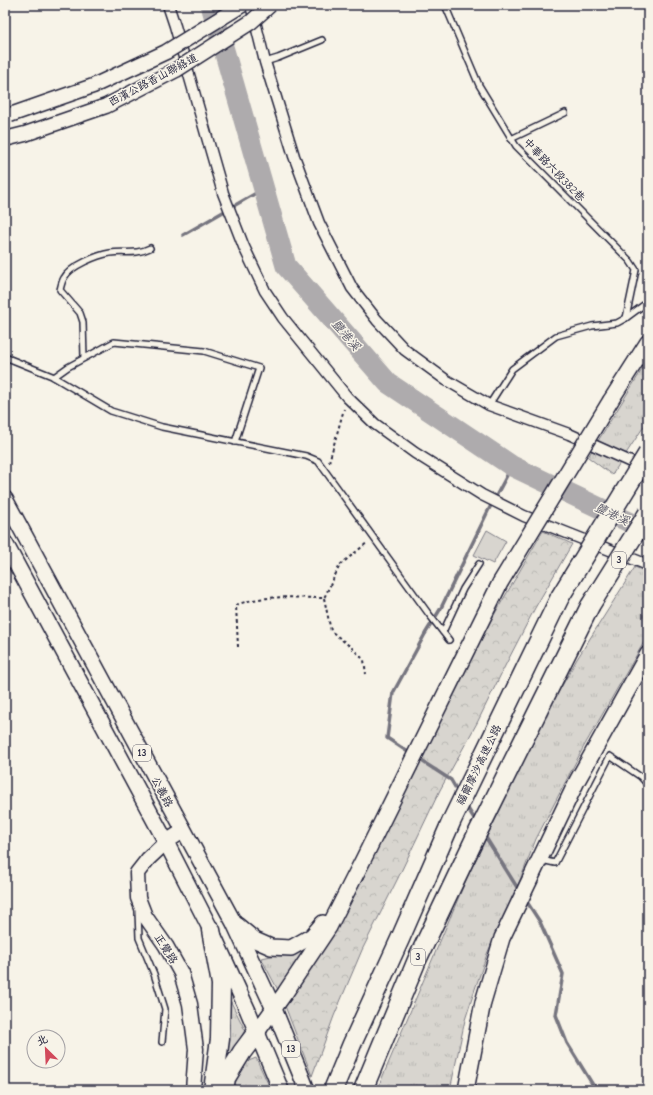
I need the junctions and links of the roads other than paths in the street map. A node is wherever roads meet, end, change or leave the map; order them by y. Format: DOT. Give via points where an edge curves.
graph roads {
  1 [pos="168,5"];
  2 [pos="242,5"];
  3 [pos="251,5"];
  4 [pos="270,5"];
  5 [pos="445,5"];
  6 [pos="322,40"];
  7 [pos="265,62"];
  8 [pos="565,113"];
  9 [pos="7,116"];
  10 [pos="5,139"];
  11 [pos="511,139"];
  12 [pos="150,248"];
  13 [pos="648,300"];
  14 [pos="626,318"];
  15 [pos="648,342"];
  16 [pos="5,356"];
  17 [pos="84,358"];
  18 [pos="54,377"];
  19 [pos="489,405"];
  20 [pos="236,442"];
  21 [pos="648,453"];
  22 [pos="648,470"];
  23 [pos="5,499"];
  24 [pos="648,513"];
  25 [pos="5,543"];
  26 [pos="479,564"];
  27 [pos="648,565"];
  28 [pos="443,632"];
  29 [pos="450,640"];
  30 [pos="648,654"];
  31 [pos="648,785"];
  32 [pos="183,831"];
  33 [pos="166,842"];
  34 [pos="363,860"];
  35 [pos="540,860"];
  36 [pos="138,898"];
  37 [pos="234,923"];
  38 [pos="211,930"];
  39 [pos="274,1009"];
  40 [pos="257,1032"];
  41 [pos="162,1042"];
  42 [pos="364,1087"];
  43 [pos="194,1090"];
  44 [pos="213,1090"];
  45 [pos="224,1090"];
  46 [pos="281,1090"];
  47 [pos="307,1090"];
  48 [pos="333,1090"];
  49 [pos="466,1090"];
  1 -- 27 [label="street" via="223,193 244,247 265,291 283,318 347,397 375,424 421,457 482,495 524,516"];
  2 -- 9 [label="street, 西濱公路香山聯絡道, bridge" via="166,52 93,86"];
  3 -- 7 [label="street"];
  4 -- 10 [label="street, 西濱公路香山聯絡道, bridge" via="251,22 176,70 106,106"];
  5 -- 11 [label="lane, 中華路六段382巷" via="479,85"];
  6 -- 7 [label="lane"];
  7 -- 19 [label="street" via="294,156 319,223 352,288 405,350 446,380"];
  8 -- 11 [label="lane"];
  11 -- 14 [label="lane, 中華路六段382巷" via="636,270"];
  12 -- 17 [label="lane" via="129,253 110,253 87,261 64,277 60,290 80,313 83,322"];
  13 -- 14 [label="lane"];
  14 -- 19 [label="lane" via="617,323 592,326 556,336 512,368"];
  15 -- 34 [label="main road, bridge" via="500,583"];
  16 -- 18 [label="lane"];
  17 -- 18 [label="lane"];
  17 -- 20 [label="lane" via="114,342 204,351 259,368"];
  18 -- 20 [label="lane" via="111,411 162,427"];
  19 -- 22 [label="street" via="569,434"];
  20 -- 28 [label="lane" via="306,456 318,461"];
  21 -- 48 [label="highway, 福爾摩沙高速公路 / 3, bridge" via="560,597 462,799"];
  23 -- 32 [label="main road, 公義路 / 13"];
  24 -- 42 [label="highway, 3, bridge" via="590,606 480,828 417,960"];
  25 -- 33 [label="main road, 公義路 / 13"];
  26 -- 28 [label="lane" via="463,589"];
  28 -- 29 [label="lane"];
  30 -- 35 [label="main road" via="578,782"];
  31 -- 35 [label="lane" via="641,777 610,756 555,863"];
  32 -- 33 [label="street, 正覺路"];
  32 -- 37 [label="main road, 公義路 / 13"];
  33 -- 36 [label="street, 正覺路" via="137,873"];
  33 -- 38 [label="main road, 公義路 / 13"];
  34 -- 37 [label="main road" via="329,915 312,936 291,948 271,947 255,940"];
  34 -- 39 [label="main road" via="329,927"];
  35 -- 49 [label="main road" via="502,938 483,1002"];
  36 -- 41 [label="lane" via="139,938 154,974 164,1009"];
  36 -- 43 [label="street, 正覺路" via="145,916 181,973 190,1004 196,1049"];
  37 -- 39 [label="main road, 公義路 / 13"];
  38 -- 40 [label="main road, 公義路 / 13"];
  38 -- 44 [label="highway" via="221,984 220,1039"];
  39 -- 40 [label="main road"];
  39 -- 47 [label="main road, 公義路 / 13"];
  40 -- 45 [label="highway" via="226,1078"];
  40 -- 46 [label="main road, 公義路 / 13"];
}
